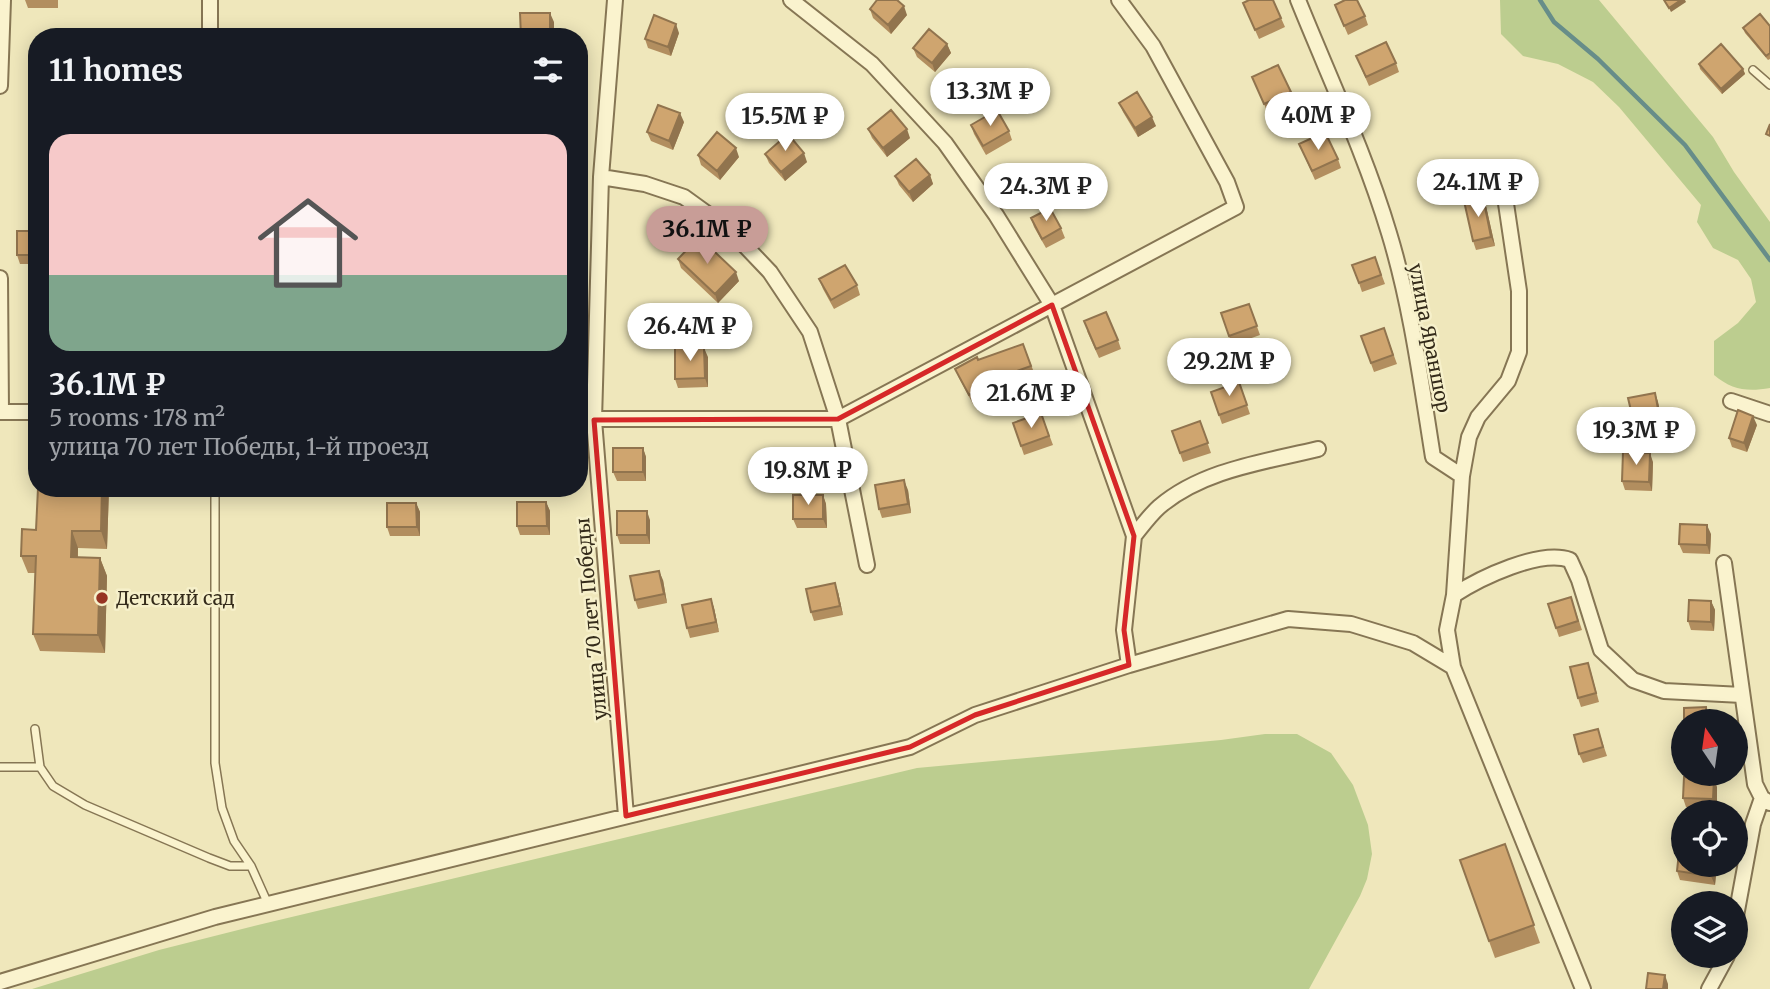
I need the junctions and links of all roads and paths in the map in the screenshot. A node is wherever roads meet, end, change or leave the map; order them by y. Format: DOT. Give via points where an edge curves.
graph roads {
  1 [pos="3,0"];
  2 [pos="210,0"];
  3 [pos="615,0"];
  4 [pos="791,0"];
  5 [pos="1119,0"];
  6 [pos="1298,0"];
  7 [pos="210,28"];
  8 [pos="1753,70"];
  9 [pos="1770,85"];
  10 [pos="0,86"];
  11 [pos="1501,170"];
  12 [pos="601,177"];
  13 [pos="0,278"];
  14 [pos="1052,305"];
  15 [pos="1731,401"];
  16 [pos="588,403"];
  17 [pos="0,412"];
  18 [pos="28,412"];
  19 [pos="1770,414"];
  20 [pos="838,419"];
  21 [pos="588,420"];
  22 [pos="588,430"];
  23 [pos="1318,449"];
  24 [pos="1462,476"];
  25 [pos="215,497"];
  26 [pos="1134,536"];
  27 [pos="1724,563"];
  28 [pos="867,565"];
  29 [pos="1454,595"];
  30 [pos="1129,665"];
  31 [pos="1453,667"];
  32 [pos="1742,695"];
  33 [pos="35,729"];
  34 [pos="0,767"];
  35 [pos="40,767"];
  36 [pos="1766,801"];
  37 [pos="625,816"];
  38 [pos="251,866"];
  39 [pos="1740,891"];
  40 [pos="268,904"];
  41 [pos="1720,968"];
  42 [pos="0,982"];
  43 [pos="1583,989"];
  44 [pos="1709,989"];
  1 -- 10 [label="street"];
  2 -- 7 [label="street"];
  3 -- 12 [label="street, улица 70 лет Победы"];
  4 -- 14 [label="street" via="872,64 945,143"];
  5 -- 14 [label="street" via="1153,46 1236,207"];
  6 -- 24 [label="street, улица Яраншор" via="1389,233 1413,333 1433,457"];
  8 -- 9 [label="lane"];
  11 -- 24 [label="street" via="1519,291 1519,352 1508,381 1473,427"];
  12 -- 16 [label="street, улица 70 лет Победы"];
  12 -- 20 [label="street" via="645,184 684,198 731,231 770,272 810,332"];
  13 -- 17 [label="street"];
  14 -- 20 [label="street"];
  14 -- 26 [label="street"];
  15 -- 19 [label="street"];
  17 -- 18 [label="street"];
  20 -- 21 [label="street"];
  20 -- 28 [label="street"];
  22 -- 37 [label="street, улица 70 лет Победы"];
  23 -- 26 [label="street" via="1223,472 1181,491 1158,508"];
  24 -- 29 [label="street"];
  25 -- 38 [label="lane" via="215,763 222,808 234,841"];
  26 -- 30 [label="street" via="1124,630"];
  27 -- 32 [label="street"];
  29 -- 31 [label="street" via="1447,629"];
  29 -- 32 [label="street" via="1508,567 1560,556 1570,560 1579,580 1601,650 1633,680 1664,691"];
  30 -- 31 [label="street" via="1288,619 1352,624 1413,643"];
  30 -- 37 [label="street" via="975,715 910,747"];
  31 -- 43 [label="street"];
  32 -- 36 [label="street" via="1755,785"];
  33 -- 35 [label="lane"];
  34 -- 35 [label="lane"];
  35 -- 38 [label="lane" via="53,786 85,805 230,866"];
  36 -- 39 [label="street" via="1752,824"];
  37 -- 40 [label="street"];
  38 -- 40 [label="lane"];
  40 -- 42 [label="street"];
  41 -- 44 [label="street"];
}
